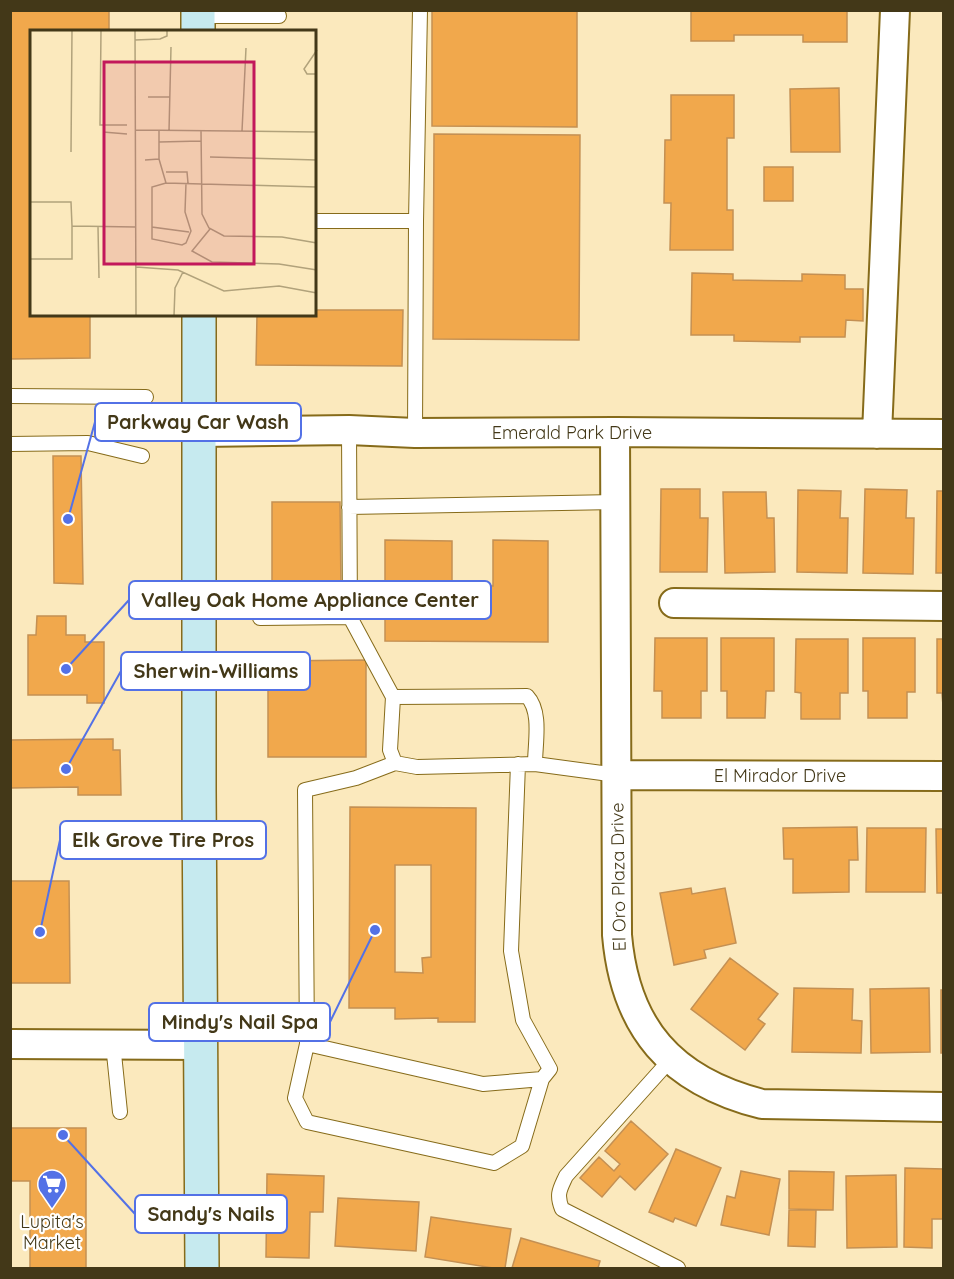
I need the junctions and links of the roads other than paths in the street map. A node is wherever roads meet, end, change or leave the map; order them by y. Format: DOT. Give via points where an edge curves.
graph roads {
  1 [pos="420,10"];
  2 [pos="895,10"];
  3 [pos="279,16"];
  4 [pos="198,19"];
  5 [pos="316,221"];
  6 [pos="416,221"];
  7 [pos="199,316"];
  8 [pos="10,396"];
  9 [pos="146,397"];
  10 [pos="349,430"];
  11 [pos="200,432"];
  12 [pos="615,432"];
  13 [pos="415,433"];
  14 [pos="877,434"];
  15 [pos="944,434"];
  16 [pos="10,444"];
  17 [pos="142,456"];
  18 [pos="616,502"];
  19 [pos="349,507"];
  20 [pos="674,603"];
  21 [pos="944,606"];
  22 [pos="350,617"];
  23 [pos="260,618"];
  24 [pos="393,697"];
  25 [pos="394,763"];
  26 [pos="518,764"];
  27 [pos="535,764"];
  28 [pos="617,775"];
  29 [pos="944,776"];
  30 [pos="10,1044"];
  31 [pos="113,1044"];
  32 [pos="307,1044"];
  33 [pos="202,1045"];
  34 [pos="671,1059"];
  35 [pos="542,1078"];
  36 [pos="944,1107"];
  37 [pos="120,1112"];
  38 [pos="202,1269"];
  39 [pos="678,1269"];
  1 -- 6 [label="lane"];
  2 -- 14 [label="street"];
  3 -- 4 [label="lane"];
  5 -- 6 [label="lane"];
  6 -- 13 [label="lane"];
  7 -- 11 [label="main road"];
  8 -- 9 [label="lane"];
  10 -- 11 [label="street, Emerald Park Drive"];
  10 -- 13 [label="street, Emerald Park Drive"];
  10 -- 19 [label="lane"];
  11 -- 33 [label="main road"];
  12 -- 13 [label="street, Emerald Park Drive"];
  12 -- 14 [label="street, Emerald Park Drive"];
  12 -- 18 [label="street, El Oro Plaza Drive"];
  14 -- 15 [label="street, Emerald Park Drive"];
  16 -- 17 [label="lane" via="88,443"];
  18 -- 19 [label="lane"];
  18 -- 28 [label="street, El Oro Plaza Drive"];
  19 -- 22 [label="lane"];
  20 -- 21 [label="street"];
  22 -- 23 [label="lane"];
  22 -- 24 [label="lane"];
  24 -- 25 [label="lane" via="390,750"];
  24 -- 27 [label="lane" via="527,696 536,712"];
  25 -- 26 [label="lane" via="417,767"];
  25 -- 32 [label="lane" via="356,778 305,790"];
  26 -- 27 [label="lane"];
  26 -- 35 [label="lane" via="511,951 523,1020 550,1069"];
  27 -- 28 [label="lane"];
  28 -- 29 [label="street, El Mirador Drive"];
  28 -- 34 [label="street, El Oro Plaza Drive" via="620,961 636,1013"];
  30 -- 31 [label="street"];
  31 -- 33 [label="street"];
  31 -- 37 [label="lane"];
  32 -- 35 [label="lane" via="483,1084"];
  32 -- 35 [label="lane" via="295,1098 307,1122 495,1163 522,1146"];
  33 -- 38 [label="main road"];
  34 -- 36 [label="street, El Oro Plaza Drive" via="711,1087 762,1104"];
  34 -- 39 [label="lane" via="566,1176 558,1199 562,1209"];
}
